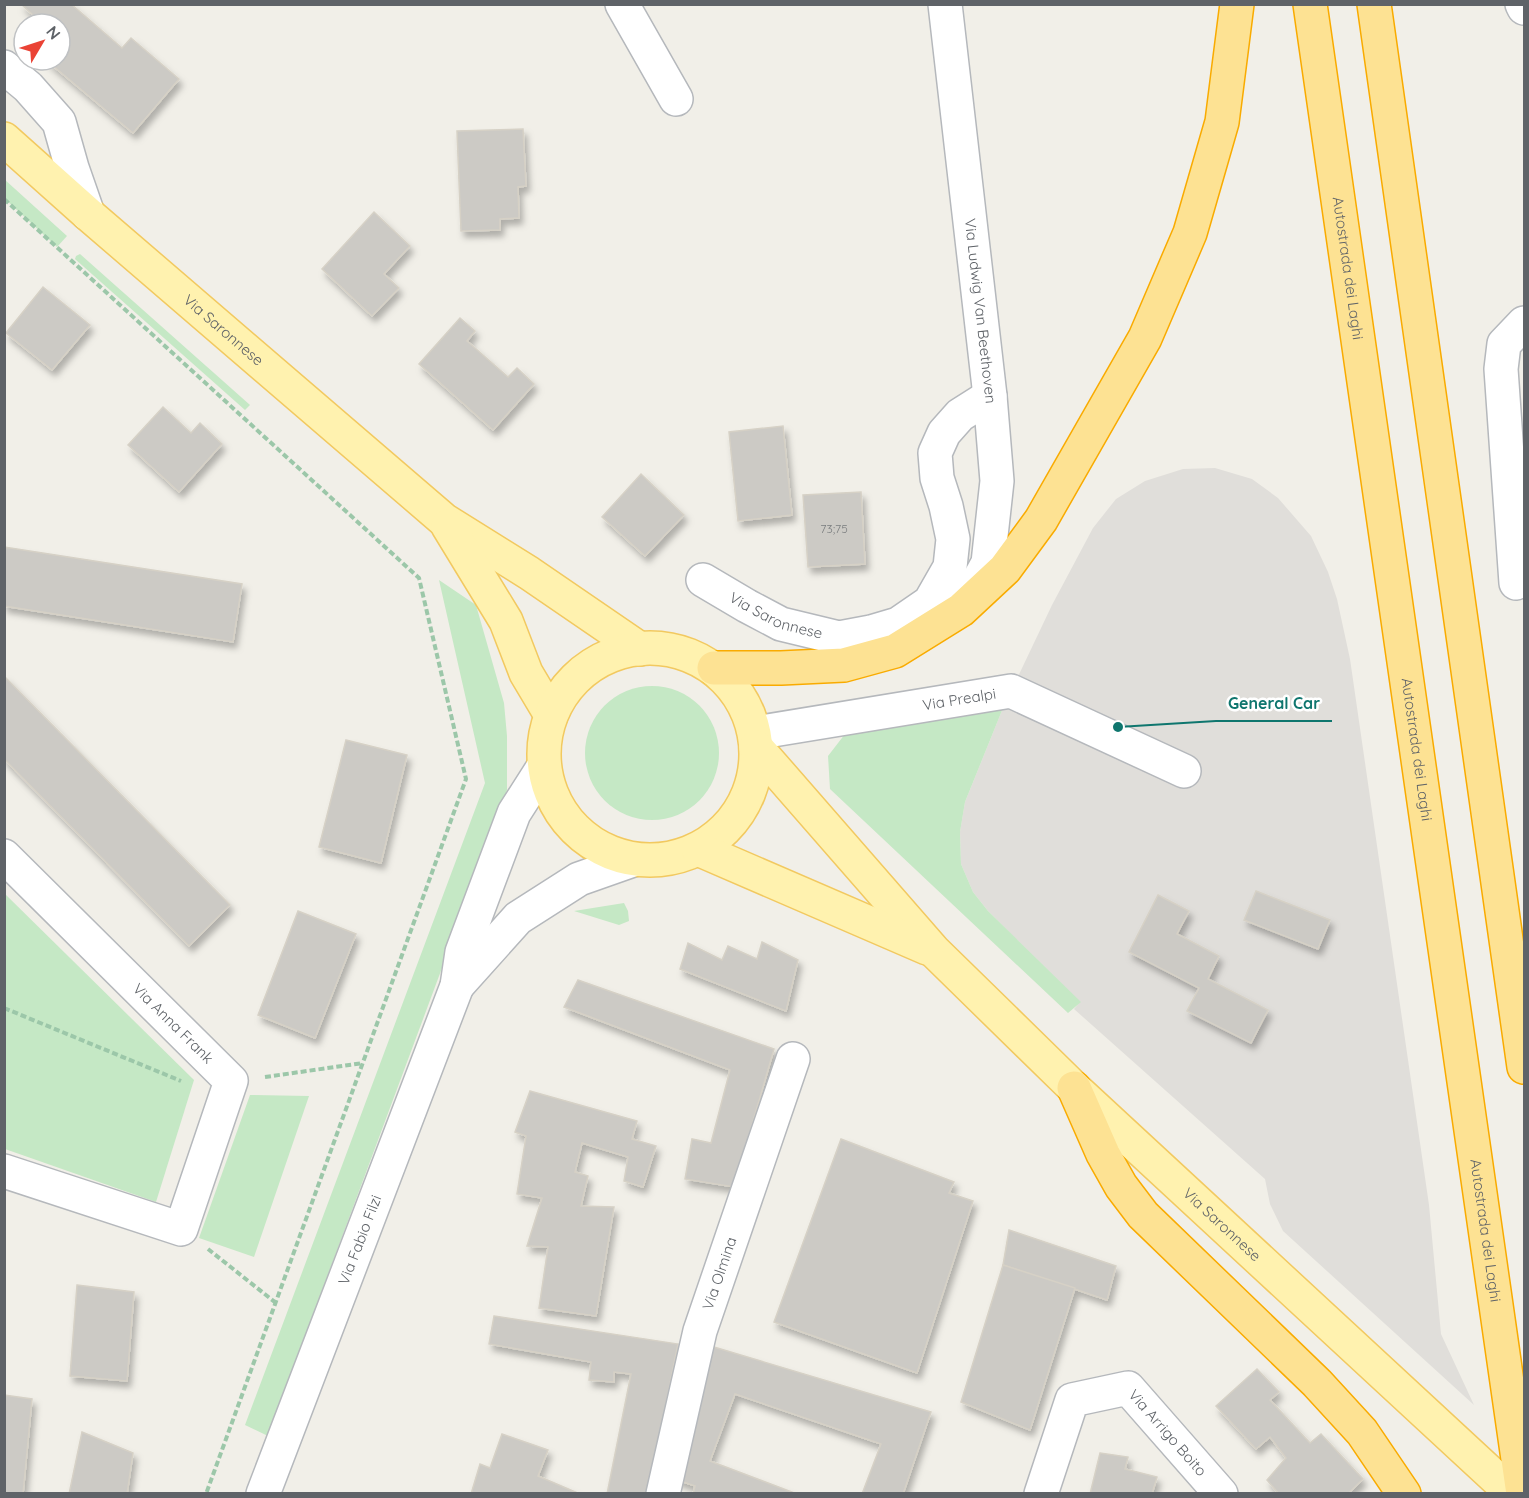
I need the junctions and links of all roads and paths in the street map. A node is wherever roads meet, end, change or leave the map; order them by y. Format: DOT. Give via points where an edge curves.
graph roads {
  1 [pos="622,4"];
  2 [pos="945,4"];
  3 [pos="1238,4"];
  4 [pos="1310,4"];
  5 [pos="1374,4"];
  6 [pos="1522,4"];
  7 [pos="1524,8"];
  8 [pos="4,67"];
  9 [pos="676,99"];
  10 [pos="4,139"];
  11 [pos="4,199"];
  12 [pos="88,214"];
  13 [pos="1524,323"];
  14 [pos="990,396"];
  15 [pos="444,520"];
  16 [pos="703,580"];
  17 [pos="1516,583"];
  18 [pos="961,610"];
  19 [pos="640,649"];
  20 [pos="714,668"];
  21 [pos="551,715"];
  22 [pos="755,740"];
  23 [pos="544,766"];
  24 [pos="1184,771"];
  25 [pos="698,849"];
  26 [pos="4,856"];
  27 [pos="633,860"];
  28 [pos="934,951"];
  29 [pos="457,986"];
  30 [pos="4,1008"];
  31 [pos="793,1059"];
  32 [pos="363,1063"];
  33 [pos="1524,1067"];
  34 [pos="1074,1088"];
  35 [pos="228,1090"];
  36 [pos="4,1171"];
  37 [pos="181,1228"];
  38 [pos="276,1303"];
  39 [pos="206,1494"];
  40 [pos="263,1494"];
  41 [pos="663,1494"];
  42 [pos="1041,1494"];
  43 [pos="1221,1494"];
  44 [pos="1404,1494"];
  45 [pos="1513,1494"];
  46 [pos="1523,1494"];
  1 -- 9 [label="street"];
  2 -- 14 [label="street, Via Ludwig Van Beethoven"];
  3 -- 18 [label="highway" via="1222,122 1190,233 1145,338 1041,520 1005,569"];
  4 -- 46 [label="highway, Autostrada dei Laghi"];
  5 -- 33 [label="highway"];
  6 -- 7 [label="street"];
  8 -- 12 [label="street" via="59,122"];
  10 -- 12 [label="main road, Via Saronnese"];
  11 -- 32 [label="path" via="419,578 466,779"];
  12 -- 15 [label="main road, Via Saronnese"];
  13 -- 17 [label="street" via="1504,345 1501,369"];
  14 -- 16 [label="street, Via Saronnese" via="960,415 944,433 935,453 937,478 953,539 950,567 930,602 898,624 839,638 781,624"];
  14 -- 18 [label="street, Via Ludwig Van Beethoven" via="997,481 988,563"];
  15 -- 19 [label="main road, Via Saronnese"];
  15 -- 21 [label="main road, Via Saronnese" via="506,621 526,673"];
  18 -- 20 [label="highway" via="895,651 844,665"];
  19 -- 20 [label="main road, Via Saronnese" via="670,649"];
  19 -- 21 [label="main road, Via Saronnese" via="622,651 592,664 568,687"];
  20 -- 22 [label="main road, Via Saronnese" via="735,689 749,715"];
  21 -- 23 [label="main road, Via Saronnese"];
  22 -- 24 [label="street, Via Prealpi" via="1011,691"];
  22 -- 25 [label="main road, Via Saronnese" via="757,762 750,793 734,821"];
  22 -- 28 [label="main road, Via Saronnese"];
  23 -- 27 [label="main road, Via Saronnese" via="553,800 573,828 600,848"];
  23 -- 29 [label="street, Via Fabio Filzi" via="514,813 462,952"];
  25 -- 27 [label="main road, Via Saronnese" via="660,861"];
  25 -- 28 [label="main road, Via Saronnese"];
  26 -- 35 [label="street, Via Anna Frank"];
  27 -- 29 [label="street, Via Fabio Filzi" via="579,879 518,918"];
  28 -- 34 [label="main road, Via Saronnese"];
  29 -- 40 [label="street, Via Fabio Filzi"];
  30 -- 35 [label="path"];
  31 -- 41 [label="street, Via Olmina" via="700,1332"];
  32 -- 35 [label="path"];
  32 -- 38 [label="path"];
  34 -- 44 [label="highway" via="1103,1154 1143,1215 1317,1383 1362,1432"];
  34 -- 45 [label="main road, Via Saronnese"];
  35 -- 37 [label="street"];
  36 -- 37 [label="street"];
  37 -- 38 [label="path"];
  38 -- 39 [label="path"];
  42 -- 43 [label="street, Via Arrigo Boito" via="1072,1400 1128,1388"];
}
